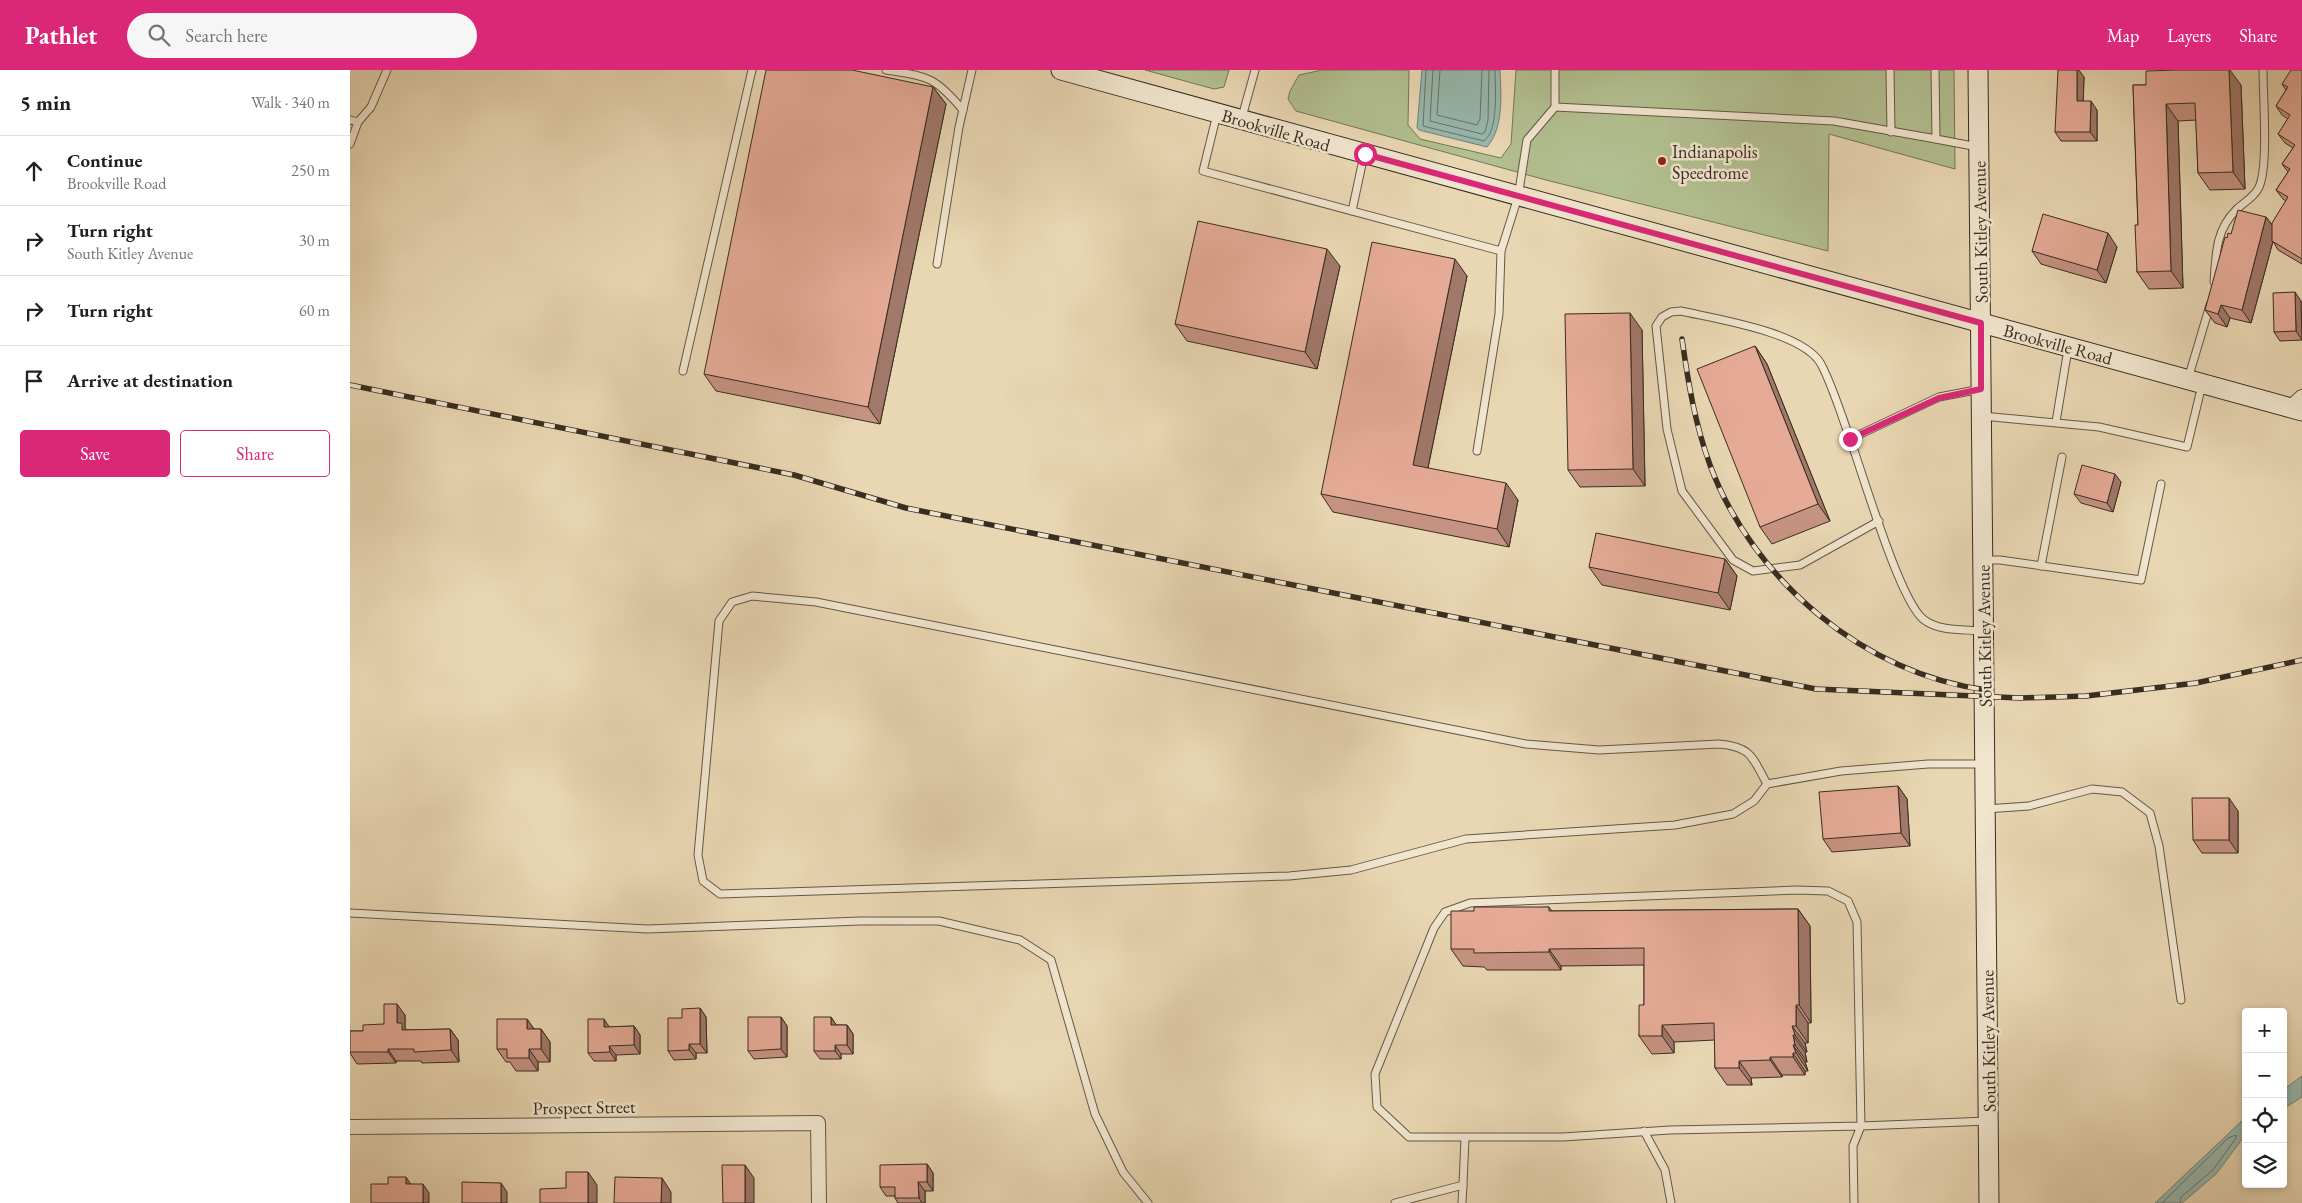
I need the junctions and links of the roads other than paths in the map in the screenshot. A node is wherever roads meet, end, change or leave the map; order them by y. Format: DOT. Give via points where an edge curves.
graph roads {
  1 [pos="387,70"];
  2 [pos="752,70"];
  3 [pos="886,70"];
  4 [pos="972,70"];
  5 [pos="1061,70"];
  6 [pos="1255,70"];
  7 [pos="1555,70"];
  8 [pos="1890,70"];
  9 [pos="1935,70"];
  10 [pos="1978,70"];
  11 [pos="2263,70"];
  12 [pos="1555,107"];
  13 [pos="963,110"];
  14 [pos="1217,113"];
  15 [pos="350,120"];
  16 [pos="1241,120"];
  17 [pos="358,122"];
  18 [pos="1890,132"];
  19 [pos="1936,139"];
  20 [pos="350,144"];
  21 [pos="1979,147"];
  22 [pos="1365,154"];
  23 [pos="1518,197"];
  24 [pos="1352,211"];
  25 [pos="1501,250"];
  26 [pos="937,264"];
  27 [pos="1981,323"];
  28 [pos="2068,346"];
  29 [pos="683,371"];
  30 [pos="2195,381"];
  31 [pos="1981,389"];
  32 [pos="2298,405"];
  33 [pos="1982,416"];
  34 [pos="2056,422"];
  35 [pos="1850,439"];
  36 [pos="1477,451"];
  37 [pos="2062,458"];
  38 [pos="2161,484"];
  39 [pos="1879,522"];
  40 [pos="1983,560"];
  41 [pos="2041,566"];
  42 [pos="1984,630"];
  43 [pos="1985,764"];
  44 [pos="1767,784"];
  45 [pos="1985,809"];
  46 [pos="350,913"];
  47 [pos="2181,1000"];
  48 [pos="1988,1121"];
  49 [pos="1861,1126"];
  50 [pos="350,1128"];
  51 [pos="1644,1131"];
  52 [pos="1465,1138"];
  53 [pos="1462,1185"];
  54 [pos="819,1203"];
  55 [pos="1148,1203"];
  56 [pos="1394,1203"];
  57 [pos="1462,1203"];
  58 [pos="1671,1203"];
  59 [pos="1854,1203"];
  60 [pos="1989,1203"];
  1 -- 17 [label="lane" via="371,108"];
  2 -- 29 [label="lane"];
  3 -- 13 [label="lane" via="924,76 939,84"];
  4 -- 13 [label="lane"];
  5 -- 14 [label="main road, Brookville Road"];
  6 -- 16 [label="lane"];
  7 -- 12 [label="lane"];
  8 -- 18 [label="lane"];
  9 -- 19 [label="lane"];
  10 -- 21 [label="main road, South Kitley Avenue"];
  11 -- 30 [label="lane" via="2264,172 2258,189 2235,211 2218,239 2213,293"];
  12 -- 18 [label="lane" via="1834,122"];
  12 -- 23 [label="lane" via="1527,140"];
  13 -- 26 [label="lane"];
  14 -- 16 [label="main road, Brookville Road"];
  14 -- 24 [label="lane" via="1203,171"];
  15 -- 17 [label="lane"];
  16 -- 22 [label="main road, Brookville Road"];
  17 -- 20 [label="lane"];
  18 -- 19 [label="lane"];
  19 -- 21 [label="lane"];
  21 -- 27 [label="main road, South Kitley Avenue"];
  22 -- 23 [label="main road, Brookville Road"];
  22 -- 24 [label="lane"];
  23 -- 25 [label="lane"];
  23 -- 27 [label="main road, Brookville Road"];
  24 -- 25 [label="lane"];
  25 -- 36 [label="lane" via="1499,314"];
  27 -- 28 [label="main road, Brookville Road"];
  27 -- 31 [label="main road, South Kitley Avenue"];
  28 -- 30 [label="main road, Brookville Road"];
  28 -- 34 [label="lane"];
  30 -- 32 [label="main road, Brookville Road"];
  30 -- 34 [label="lane" via="2187,447 2099,427"];
  31 -- 33 [label="main road, South Kitley Avenue"];
  31 -- 35 [label="lane" via="1939,398"];
  33 -- 34 [label="lane"];
  33 -- 40 [label="main road, South Kitley Avenue"];
  35 -- 39 [label="lane"];
  35 -- 39 [label="lane" via="1820,363 1791,339 1681,311 1662,317 1656,326 1667,429 1682,491 1733,560 1753,571 1800,565"];
  37 -- 41 [label="lane"];
  38 -- 41 [label="lane" via="2141,580"];
  39 -- 42 [label="lane" via="1906,595 1923,619 1943,628"];
  40 -- 41 [label="lane"];
  40 -- 42 [label="main road, South Kitley Avenue"];
  42 -- 43 [label="main road, South Kitley Avenue"];
  43 -- 44 [label="lane" via="1841,770"];
  43 -- 45 [label="main road, South Kitley Avenue"];
  44 -- 44 [label="lane" via="1754,801 1732,814 1675,825 1466,839 1352,870 1289,876 720,894 703,881 698,855 719,621 732,602 752,596 816,602 1526,744 1599,750 1735,746 1750,753"];
  45 -- 47 [label="lane" via="2029,806 2092,789 2122,792 2150,813 2159,846"];
  45 -- 48 [label="main road, South Kitley Avenue"];
  46 -- 55 [label="lane" via="648,929 939,921 1020,940 1051,960 1095,1114 1123,1172"];
  48 -- 49 [label="lane"];
  48 -- 60 [label="main road, South Kitley Avenue"];
  49 -- 51 [label="lane"];
  49 -- 52 [label="lane" via="1857,922 1848,901 1828,891 1796,890 1470,903 1445,912 1434,928 1375,1074 1377,1106 1409,1137"];
  49 -- 59 [label="lane" via="1853,1146"];
  50 -- 54 [label="street, Prospect Street" via="818,1123"];
  51 -- 52 [label="lane"];
  51 -- 58 [label="lane" via="1665,1170"];
  52 -- 53 [label="lane"];
  53 -- 56 [label="lane"];
  53 -- 57 [label="lane"];
}
